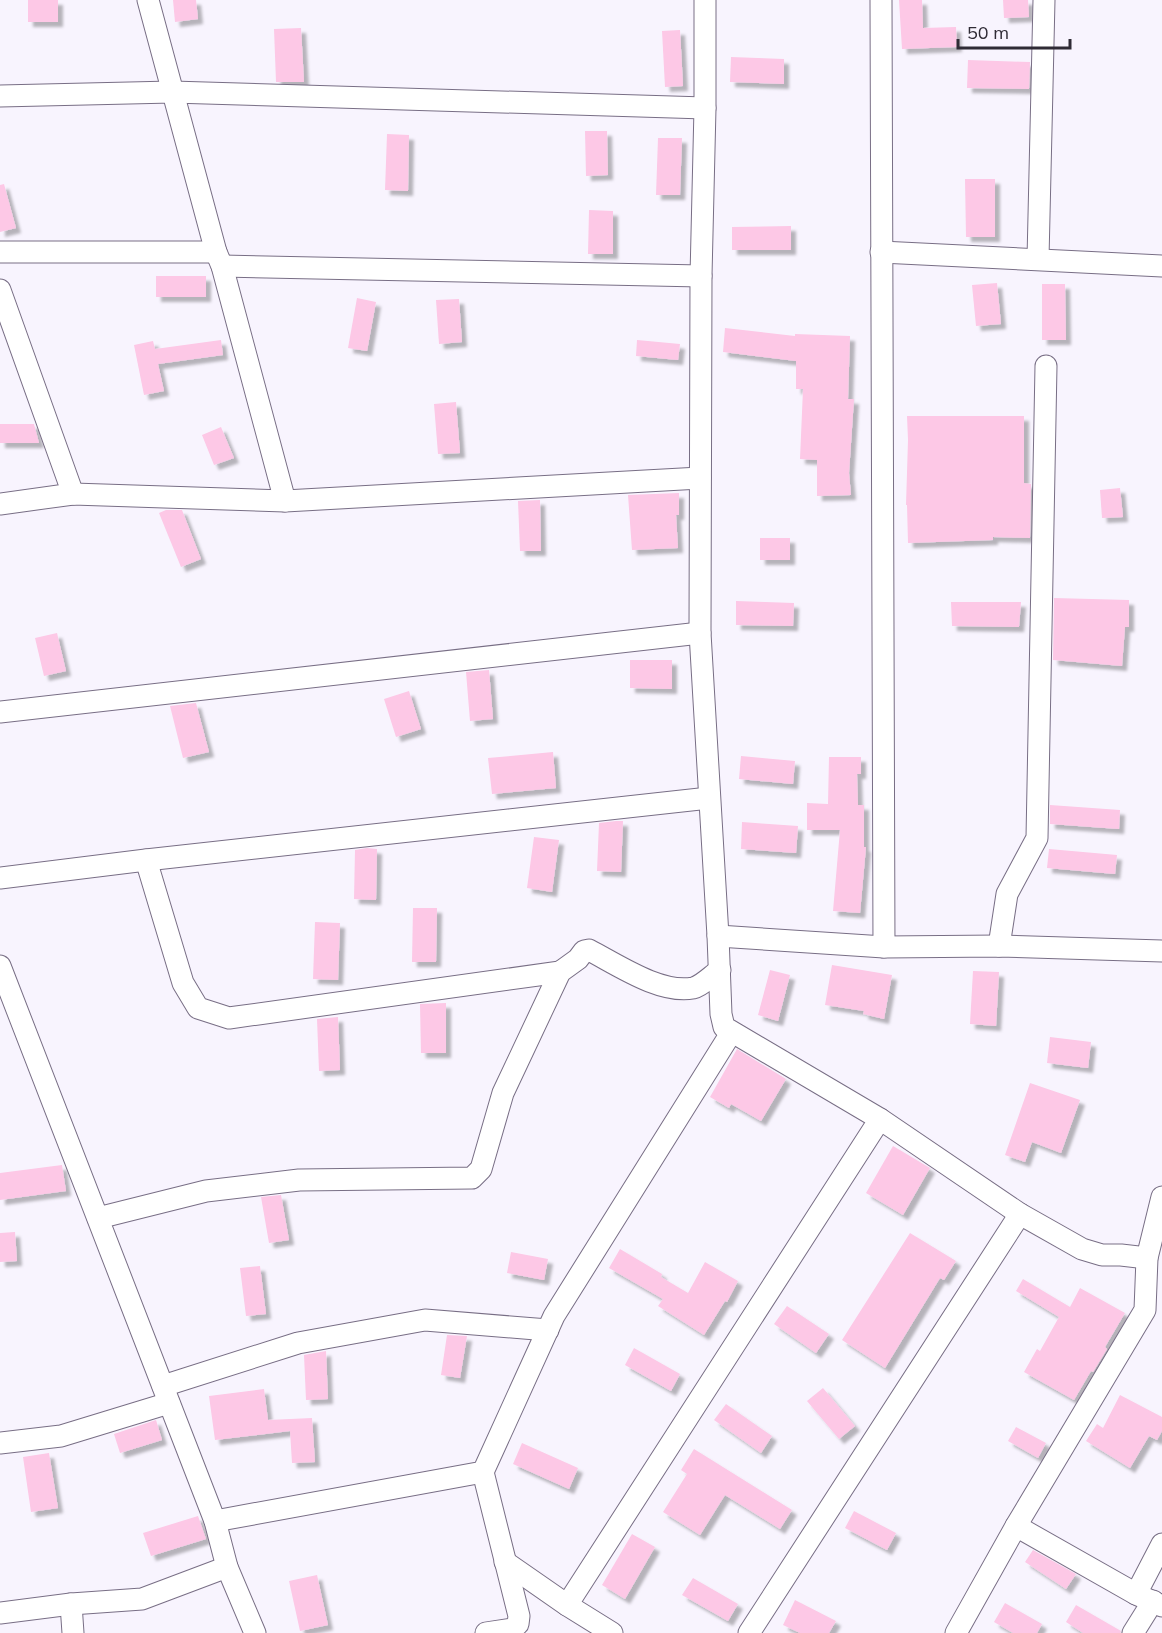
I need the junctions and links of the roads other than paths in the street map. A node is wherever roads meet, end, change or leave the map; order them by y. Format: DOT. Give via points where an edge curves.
graph roads {
  1 [pos="148,0"];
  2 [pos="705,0"];
  3 [pos="880,0"];
  4 [pos="1044,0"];
  5 [pos="172,92"];
  6 [pos="0,96"];
  7 [pos="705,108"];
  8 [pos="0,252"];
  9 [pos="881,252"];
  10 [pos="219,259"];
  11 [pos="1038,259"];
  12 [pos="1162,266"];
  13 [pos="701,276"];
  14 [pos="0,290"];
  15 [pos="1046,366"];
  16 [pos="700,478"];
  17 [pos="72,494"];
  18 [pos="285,501"];
  19 [pos="0,504"];
  20 [pos="700,633"];
  21 [pos="0,712"];
  22 [pos="709,798"];
  23 [pos="146,860"];
  24 [pos="0,878"];
  25 [pos="718,936"];
  26 [pos="999,946"];
  27 [pos="884,947"];
  28 [pos="1162,951"];
  29 [pos="0,966"];
  30 [pos="720,970"];
  31 [pos="560,972"];
  32 [pos="731,1033"];
  33 [pos="880,1119"];
  34 [pos="1162,1197"];
  35 [pos="1020,1214"];
  36 [pos="98,1218"];
  37 [pos="1147,1258"];
  38 [pos="1154,1310"];
  39 [pos="548,1330"];
  40 [pos="166,1395"];
  41 [pos="0,1443"];
  42 [pos="483,1472"];
  43 [pos="215,1521"];
  44 [pos="1016,1526"];
  45 [pos="1162,1544"];
  46 [pos="505,1562"];
  47 [pos="227,1567"];
  48 [pos="1150,1600"];
  49 [pos="71,1604"];
  50 [pos="567,1605"];
  51 [pos="0,1613"];
  52 [pos="73,1633"];
  53 [pos="255,1633"];
  54 [pos="486,1633"];
  55 [pos="612,1633"];
  56 [pos="749,1633"];
  57 [pos="956,1633"];
  58 [pos="1133,1633"];
  1 -- 5 [label="street"];
  2 -- 7 [label="street"];
  3 -- 9 [label="street"];
  4 -- 11 [label="street"];
  5 -- 6 [label="street"];
  5 -- 7 [label="street"];
  5 -- 10 [label="street"];
  7 -- 13 [label="street"];
  8 -- 10 [label="street"];
  9 -- 11 [label="street"];
  9 -- 27 [label="street"];
  10 -- 13 [label="street"];
  10 -- 18 [label="street"];
  11 -- 12 [label="street"];
  13 -- 16 [label="street"];
  14 -- 17 [label="street"];
  15 -- 26 [label="street" via="1037,838 1007,894"];
  16 -- 18 [label="street"];
  16 -- 20 [label="street"];
  17 -- 18 [label="street"];
  17 -- 19 [label="street"];
  20 -- 21 [label="street"];
  20 -- 22 [label="street"];
  22 -- 23 [label="street"];
  22 -- 25 [label="street"];
  23 -- 24 [label="street"];
  23 -- 31 [label="street" via="183,983 198,1008 229,1018"];
  25 -- 27 [label="street"];
  25 -- 30 [label="street"];
  26 -- 27 [label="street"];
  26 -- 28 [label="street"];
  29 -- 36 [label="street"];
  30 -- 31 [label="street" via="695,988 676,988 654,983 586,950"];
  30 -- 32 [label="street" via="721,1014 724,1027"];
  31 -- 36 [label="street" via="503,1093 481,1169 472,1178 299,1180 206,1191"];
  32 -- 33 [label="street"];
  32 -- 39 [label="street"];
  33 -- 35 [label="street"];
  33 -- 50 [label="street"];
  34 -- 37 [label="street"];
  35 -- 37 [label="street" via="1102,1256"];
  35 -- 56 [label="street"];
  36 -- 40 [label="street"];
  37 -- 38 [label="street"];
  38 -- 44 [label="street"];
  39 -- 40 [label="street" via="425,1320 298,1343"];
  39 -- 42 [label="street"];
  40 -- 41 [label="street" via="61,1436"];
  40 -- 43 [label="street"];
  42 -- 43 [label="street"];
  42 -- 46 [label="street"];
  43 -- 47 [label="street"];
  44 -- 48 [label="street"];
  44 -- 57 [label="street"];
  45 -- 48 [label="street"];
  46 -- 50 [label="street"];
  46 -- 54 [label="street" via="518,1624 512,1629"];
  47 -- 49 [label="street" via="142,1599"];
  47 -- 53 [label="street"];
  48 -- 58 [label="street"];
  49 -- 51 [label="street"];
  49 -- 52 [label="street"];
  50 -- 55 [label="street"];
}
